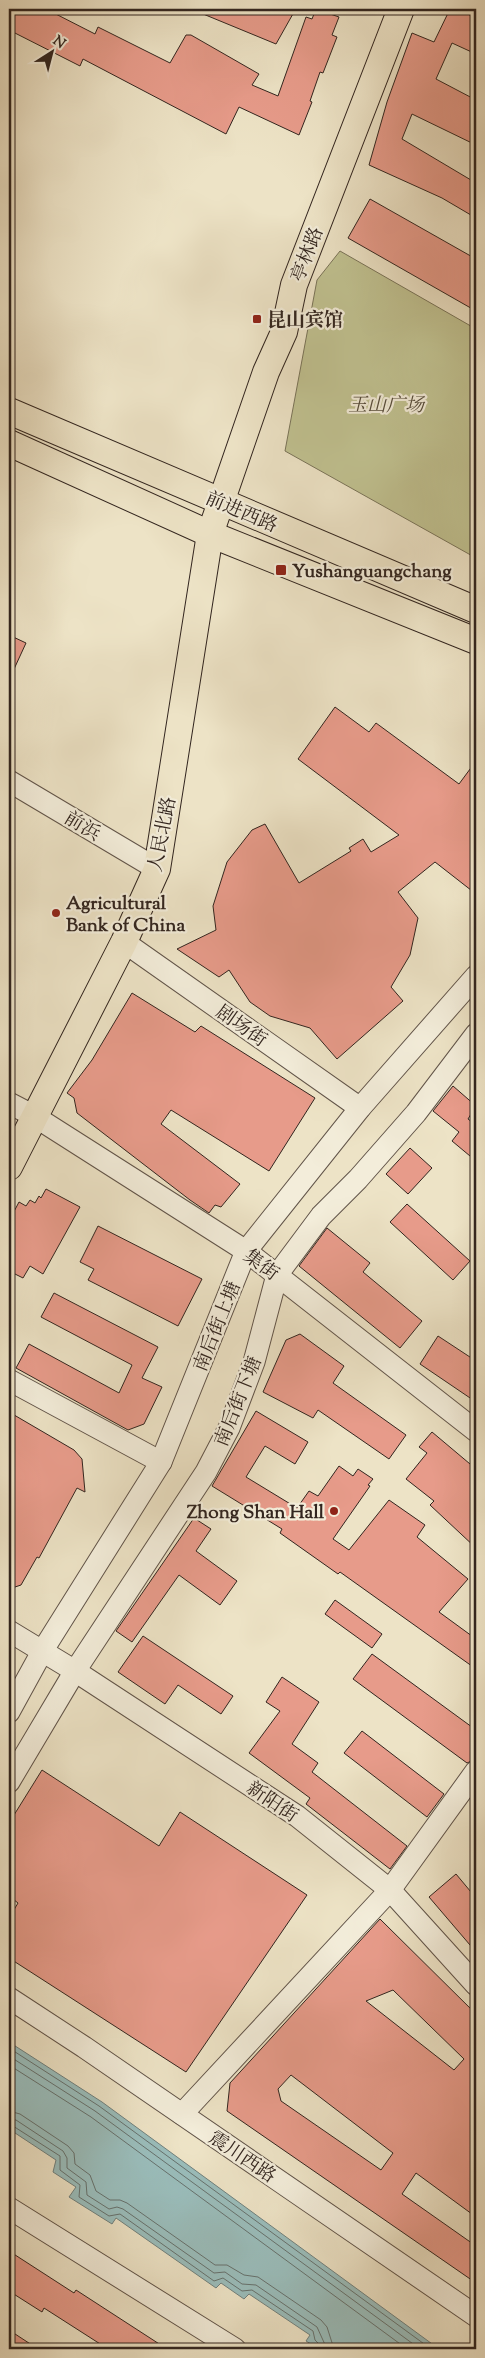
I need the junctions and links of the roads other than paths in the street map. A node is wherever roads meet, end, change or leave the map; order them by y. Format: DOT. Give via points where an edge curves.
graph roads {
  1 [pos="401,9"];
  2 [pos="9,410"];
  3 [pos="9,443"];
  4 [pos="220,502"];
  5 [pos="210,534"];
  6 [pos="476,610"];
  7 [pos="476,641"];
  8 [pos="9,781"];
  9 [pos="156,869"];
  10 [pos="124,942"];
  11 [pos="476,976"];
  12 [pos="476,1034"];
  13 [pos="9,1103"];
  14 [pos="360,1108"];
  15 [pos="34,1116"];
  16 [pos="9,1167"];
  17 [pos="246,1251"];
  18 [pos="278,1275"];
  19 [pos="9,1380"];
  20 [pos="476,1431"];
  21 [pos="161,1462"];
  22 [pos="9,1631"];
  23 [pos="43,1650"];
  24 [pos="75,1671"];
  25 [pos="9,1712"];
  26 [pos="476,1771"];
  27 [pos="9,1782"];
  28 [pos="390,1890"];
  29 [pos="476,1985"];
  30 [pos="9,1998"];
  31 [pos="182,2114"];
  32 [pos="9,2208"];
  33 [pos="476,2316"];
  34 [pos="235,2349"];
  1 -- 4 [label="main road, 亭林路" via="294,285 284,332 266,372"];
  2 -- 4 [label="main road, 前进西路"];
  3 -- 5 [label="main road, 前进西路"];
  4 -- 5 [label="main road, 人民北路"];
  4 -- 6 [label="main road, 前进西路"];
  5 -- 7 [label="main road, 前进西路"];
  5 -- 9 [label="main road, 人民北路"];
  8 -- 9 [label="street, 前浜"];
  9 -- 10 [label="main road, 人民北路"];
  10 -- 14 [label="street, 剧场街"];
  10 -- 15 [label="main road, 人民北路"];
  11 -- 14 [label="street, 南后街上塘"];
  12 -- 18 [label="street, 南后街下塘" via="416,1113 321,1216"];
  13 -- 15 [label="street, 集街"];
  14 -- 17 [label="street, 南后街上塘"];
  15 -- 16 [label="main road, 人民北路"];
  15 -- 17 [label="street, 集街"];
  17 -- 18 [label="street, 集街"];
  17 -- 21 [label="street, 南后街上塘"];
  18 -- 20 [label="street, 集街"];
  18 -- 24 [label="street, 南后街下塘" via="254,1362 229,1428 163,1539"];
  19 -- 21 [label="street"];
  21 -- 23 [label="street, 南后街上塘"];
  22 -- 23 [label="street, 新阳街"];
  23 -- 24 [label="street, 新阳街"];
  23 -- 25 [label="street, 南后街上塘"];
  24 -- 27 [label="street, 南后街下塘"];
  24 -- 28 [label="street, 新阳街" via="297,1816"];
  26 -- 28 [label="street"];
  28 -- 29 [label="street, 新阳街"];
  28 -- 31 [label="street"];
  30 -- 31 [label="street, 震川西路"];
  31 -- 33 [label="street, 震川西路"];
  32 -- 34 [label="street"];
}
